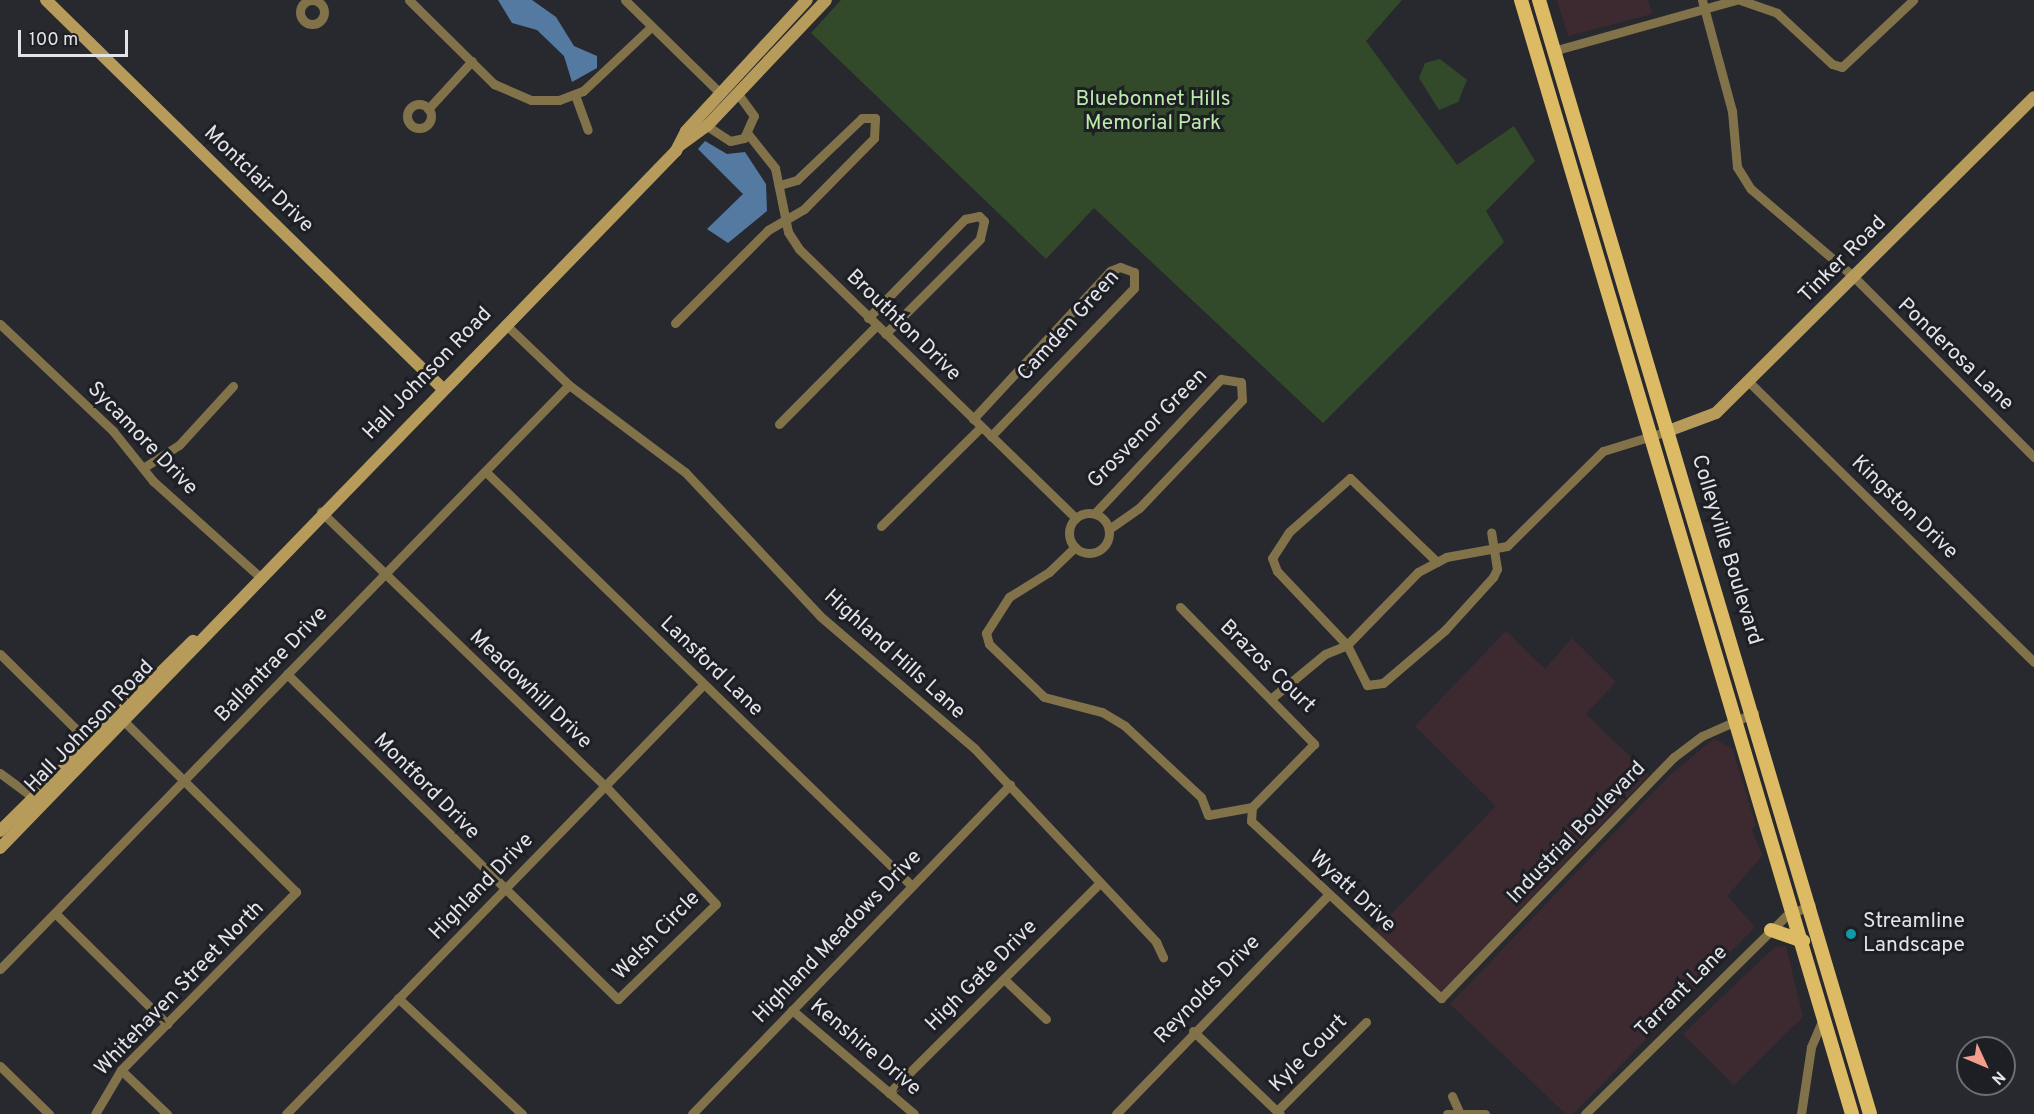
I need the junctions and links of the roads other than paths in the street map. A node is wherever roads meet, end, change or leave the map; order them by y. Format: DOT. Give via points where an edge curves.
graph roads {
  1 [pos="46,0"];
  2 [pos="409,0"];
  3 [pos="625,0"];
  4 [pos="807,0"];
  5 [pos="826,0"];
  6 [pos="1521,0"];
  7 [pos="1539,0"];
  8 [pos="1738,0"];
  9 [pos="1913,0"];
  10 [pos="1703,4"];
  11 [pos="651,27"];
  12 [pos="1553,51"];
  13 [pos="472,61"];
  14 [pos="721,94"];
  15 [pos="738,94"];
  16 [pos="575,95"];
  17 [pos="2034,97"];
  18 [pos="428,109"];
  19 [pos="707,126"];
  20 [pos="588,130"];
  21 [pos="748,134"];
  22 [pos="680,146"];
  23 [pos="779,185"];
  24 [pos="1603,214"];
  25 [pos="786,220"];
  26 [pos="1586,222"];
  27 [pos="1853,276"];
  28 [pos="867,318"];
  29 [pos="675,323"];
  30 [pos="0,324"];
  31 [pos="505,324"];
  32 [pos="876,326"];
  33 [pos="885,334"];
  34 [pos="1748,381"];
  35 [pos="568,385"];
  36 [pos="233,386"];
  37 [pos="442,388"];
  38 [pos="973,419"];
  39 [pos="779,424"];
  40 [pos="981,427"];
  41 [pos="1668,431"];
  42 [pos="1650,435"];
  43 [pos="991,436"];
  44 [pos="2034,457"];
  45 [pos="143,468"];
  46 [pos="486,472"];
  47 [pos="321,512"];
  48 [pos="1095,513"];
  49 [pos="1076,518"];
  50 [pos="881,526"];
  51 [pos="1109,529"];
  52 [pos="1491,532"];
  53 [pos="1075,548"];
  54 [pos="1492,549"];
  55 [pos="1437,562"];
  56 [pos="385,574"];
  57 [pos="260,577"];
  58 [pos="1180,607"];
  59 [pos="1347,645"];
  60 [pos="0,654"];
  61 [pos="2034,662"];
  62 [pos="287,674"];
  63 [pos="703,685"];
  64 [pos="1273,698"];
  65 [pos="1754,713"];
  66 [pos="120,716"];
  67 [pos="1738,720"];
  68 [pos="92,745"];
  69 [pos="0,773"];
  70 [pos="185,780"];
  71 [pos="1010,785"];
  72 [pos="605,786"];
  73 [pos="38,801"];
  74 [pos="1252,807"];
  75 [pos="0,831"];
  76 [pos="0,848"];
  77 [pos="1099,884"];
  78 [pos="912,886"];
  79 [pos="504,889"];
  80 [pos="1329,894"];
  81 [pos="714,896"];
  82 [pos="1811,905"];
  83 [pos="1795,911"];
  84 [pos="55,913"];
  85 [pos="1771,930"];
  86 [pos="1803,940"];
  87 [pos="1163,957"];
  88 [pos="0,969"];
  89 [pos="1004,979"];
  90 [pos="398,998"];
  91 [pos="1441,998"];
  92 [pos="618,999"];
  93 [pos="792,1010"];
  94 [pos="1824,1016"];
  95 [pos="1046,1019"];
  96 [pos="1366,1022"];
  97 [pos="167,1024"];
  98 [pos="1193,1031"];
  99 [pos="0,1066"];
  100 [pos="121,1070"];
  101 [pos="889,1093"];
  102 [pos="1452,1096"];
  103 [pos="293,1112"];
  104 [pos="1279,1112"];
  105 [pos="1458,1112"];
  106 [pos="50,1114"];
  107 [pos="95,1114"];
  108 [pos="167,1114"];
  109 [pos="522,1114"];
  110 [pos="692,1114"];
  111 [pos="915,1114"];
  112 [pos="1116,1114"];
  113 [pos="1447,1114"];
  114 [pos="1485,1114"];
  115 [pos="1585,1114"];
  116 [pos="1801,1114"];
  117 [pos="1852,1114"];
  118 [pos="1870,1114"];
  1 -- 37 [label="main road, Montclair Drive"];
  2 -- 13 [label="street"];
  3 -- 11 [label="street"];
  4 -- 14 [label="main road, Hall Johnson Road"];
  5 -- 15 [label="main road, Hall Johnson Road"];
  6 -- 26 [label="main road, Colleyville Boulevard"];
  7 -- 12 [label="main road, Colleyville Boulevard"];
  8 -- 9 [label="street" via="1777,13 1832,64 1842,67"];
  8 -- 10 [label="street"];
  10 -- 12 [label="street"];
  10 -- 27 [label="street, Ponderosa Lane" via="1732,111 1735,157 1744,179 1769,208"];
  11 -- 14 [label="street"];
  11 -- 16 [label="street" via="600,78"];
  12 -- 24 [label="main road, Colleyville Boulevard"];
  13 -- 16 [label="street" via="494,84 519,97 545,101"];
  13 -- 18 [label="street"];
  14 -- 22 [label="main road, Hall Johnson Road"];
  15 -- 19 [label="main road, Hall Johnson Road"];
  15 -- 21 [label="street" via="754,116"];
  16 -- 20 [label="street"];
  17 -- 27 [label="main road, Tinker Road"];
  19 -- 21 [label="street" via="730,141"];
  19 -- 22 [label="main road, Hall Johnson Road"];
  21 -- 23 [label="street, Brouthton Drive" via="771,159"];
  22 -- 31 [label="main road, Hall Johnson Road"];
  23 -- 25 [label="street, Brouthton Drive"];
  23 -- 25 [label="street" via="797,180 862,118 875,118 874,138"];
  24 -- 26 [label="main road"];
  24 -- 41 [label="main road, Colleyville Boulevard"];
  25 -- 28 [label="street, Brouthton Drive" via="799,249"];
  25 -- 29 [label="street" via="768,230"];
  26 -- 42 [label="main road, Colleyville Boulevard"];
  27 -- 34 [label="main road, Tinker Road"];
  27 -- 44 [label="street, Ponderosa Lane"];
  28 -- 32 [label="street, Brouthton Drive"];
  28 -- 33 [label="street" via="965,219 979,216 984,220 980,239"];
  30 -- 45 [label="street, Sycamore Drive" via="113,431"];
  31 -- 35 [label="street, Highland Hills Lane"];
  31 -- 37 [label="main road, Hall Johnson Road"];
  32 -- 33 [label="street, Brouthton Drive"];
  32 -- 39 [label="street"];
  33 -- 38 [label="street, Brouthton Drive"];
  34 -- 41 [label="main road, Tinker Road" via="1716,413"];
  34 -- 61 [label="street, Kingston Drive"];
  35 -- 46 [label="street, Ballantrae Drive"];
  35 -- 71 [label="street, Highland Hills Lane" via="685,472 820,616"];
  36 -- 45 [label="street" via="179,445"];
  37 -- 47 [label="main road, Hall Johnson Road"];
  38 -- 40 [label="street, Brouthton Drive"];
  38 -- 43 [label="street, Camden Green" via="1110,271 1120,267 1134,272 1134,288"];
  40 -- 43 [label="street, Brouthton Drive"];
  40 -- 50 [label="street"];
  41 -- 42 [label="street"];
  41 -- 65 [label="main road, Colleyville Boulevard"];
  42 -- 54 [label="street" via="1603,451 1507,546"];
  42 -- 67 [label="main road, Colleyville Boulevard"];
  43 -- 49 [label="street, Brouthton Drive"];
  45 -- 57 [label="street, Sycamore Drive"];
  46 -- 56 [label="street, Ballantrae Drive"];
  46 -- 63 [label="street, Lansford Lane"];
  47 -- 56 [label="street, Meadowhill Drive"];
  47 -- 57 [label="main road, Hall Johnson Road"];
  48 -- 49 [label="street"];
  48 -- 51 [label="street"];
  48 -- 51 [label="street, Grosvenor Green" via="1221,379 1241,382 1242,400 1139,508"];
  49 -- 53 [label="street" via="1069,531"];
  51 -- 53 [label="street" via="1100,550 1086,553"];
  52 -- 54 [label="street"];
  53 -- 74 [label="street" via="1049,573 1009,597 986,633 989,644 1044,697 1102,712 1125,726 1201,797 1208,814"];
  54 -- 55 [label="street"];
  54 -- 59 [label="street" via="1493,577 1445,630 1383,683 1367,685"];
  55 -- 59 [label="street" via="1418,572"];
  55 -- 59 [label="street" via="1362,486 1350,478 1341,483 1289,532 1272,558 1276,571"];
  56 -- 62 [label="street, Ballantrae Drive"];
  56 -- 72 [label="street, Meadowhill Drive"];
  57 -- 66 [label="main road, Hall Johnson Road" via="206,631 174,654"];
  58 -- 64 [label="street, Brazos Court"];
  59 -- 64 [label="street" via="1325,654"];
  60 -- 68 [label="street"];
  62 -- 70 [label="street, Ballantrae Drive"];
  62 -- 79 [label="street, Montford Drive"];
  63 -- 72 [label="street, Highland Drive"];
  63 -- 78 [label="street, Lansford Lane"];
  64 -- 74 [label="street, Brazos Court" via="1314,744"];
  65 -- 67 [label="street, Industrial Boulevard"];
  65 -- 82 [label="main road, Colleyville Boulevard"];
  66 -- 68 [label="main road, Hall Johnson Road"];
  66 -- 70 [label="street"];
  67 -- 83 [label="main road, Colleyville Boulevard"];
  67 -- 91 [label="street, Industrial Boulevard" via="1702,736 1674,757"];
  68 -- 73 [label="main road, Hall Johnson Road"];
  69 -- 73 [label="street"];
  70 -- 84 [label="street, Ballantrae Drive"];
  70 -- 97 [label="street, Whitehaven Street North" via="296,892"];
  71 -- 77 [label="street, Highland Hills Lane"];
  71 -- 78 [label="street, Highland Meadows Drive"];
  72 -- 79 [label="street, Highland Drive"];
  72 -- 81 [label="street, Meadowhill Drive"];
  73 -- 75 [label="main road, Hall Johnson Road"];
  73 -- 76 [label="main road, Hall Johnson Road"];
  74 -- 80 [label="street, Wyatt Drive" via="1250,814 1257,828"];
  77 -- 87 [label="street, Highland Hills Lane" via="1156,942"];
  77 -- 89 [label="street, High Gate Drive"];
  78 -- 93 [label="street, Highland Meadows Drive"];
  79 -- 90 [label="street, Highland Drive"];
  79 -- 92 [label="street, Montford Drive"];
  80 -- 91 [label="street, Wyatt Drive"];
  80 -- 98 [label="street, Reynolds Drive"];
  81 -- 92 [label="street, Welsh Circle" via="716,904 706,916"];
  82 -- 83 [label="street, Tarrant Lane"];
  82 -- 118 [label="main road, Colleyville Boulevard"];
  83 -- 85 [label="street, Tarrant Lane"];
  83 -- 86 [label="main road, Colleyville Boulevard"];
  84 -- 88 [label="street, Ballantrae Drive"];
  84 -- 97 [label="street"];
  85 -- 86 [label="main road"];
  85 -- 115 [label="street, Tarrant Lane"];
  86 -- 94 [label="main road, Colleyville Boulevard"];
  89 -- 95 [label="street"];
  89 -- 101 [label="street, High Gate Drive"];
  90 -- 103 [label="street, Highland Drive"];
  90 -- 109 [label="street"];
  93 -- 101 [label="street, Kenshire Drive"];
  93 -- 110 [label="street, Highland Meadows Drive"];
  94 -- 116 [label="street" via="1811,1047"];
  94 -- 117 [label="main road, Colleyville Boulevard"];
  96 -- 104 [label="street, Kyle Court"];
  97 -- 100 [label="street, Whitehaven Street North"];
  98 -- 104 [label="street"];
  98 -- 112 [label="street, Reynolds Drive"];
  99 -- 106 [label="street"];
  100 -- 107 [label="street, Whitehaven Street North"];
  100 -- 108 [label="street"];
  101 -- 111 [label="street, Kenshire Drive"];
  102 -- 105 [label="street"];
  105 -- 113 [label="street"];
  105 -- 114 [label="street"];
}
